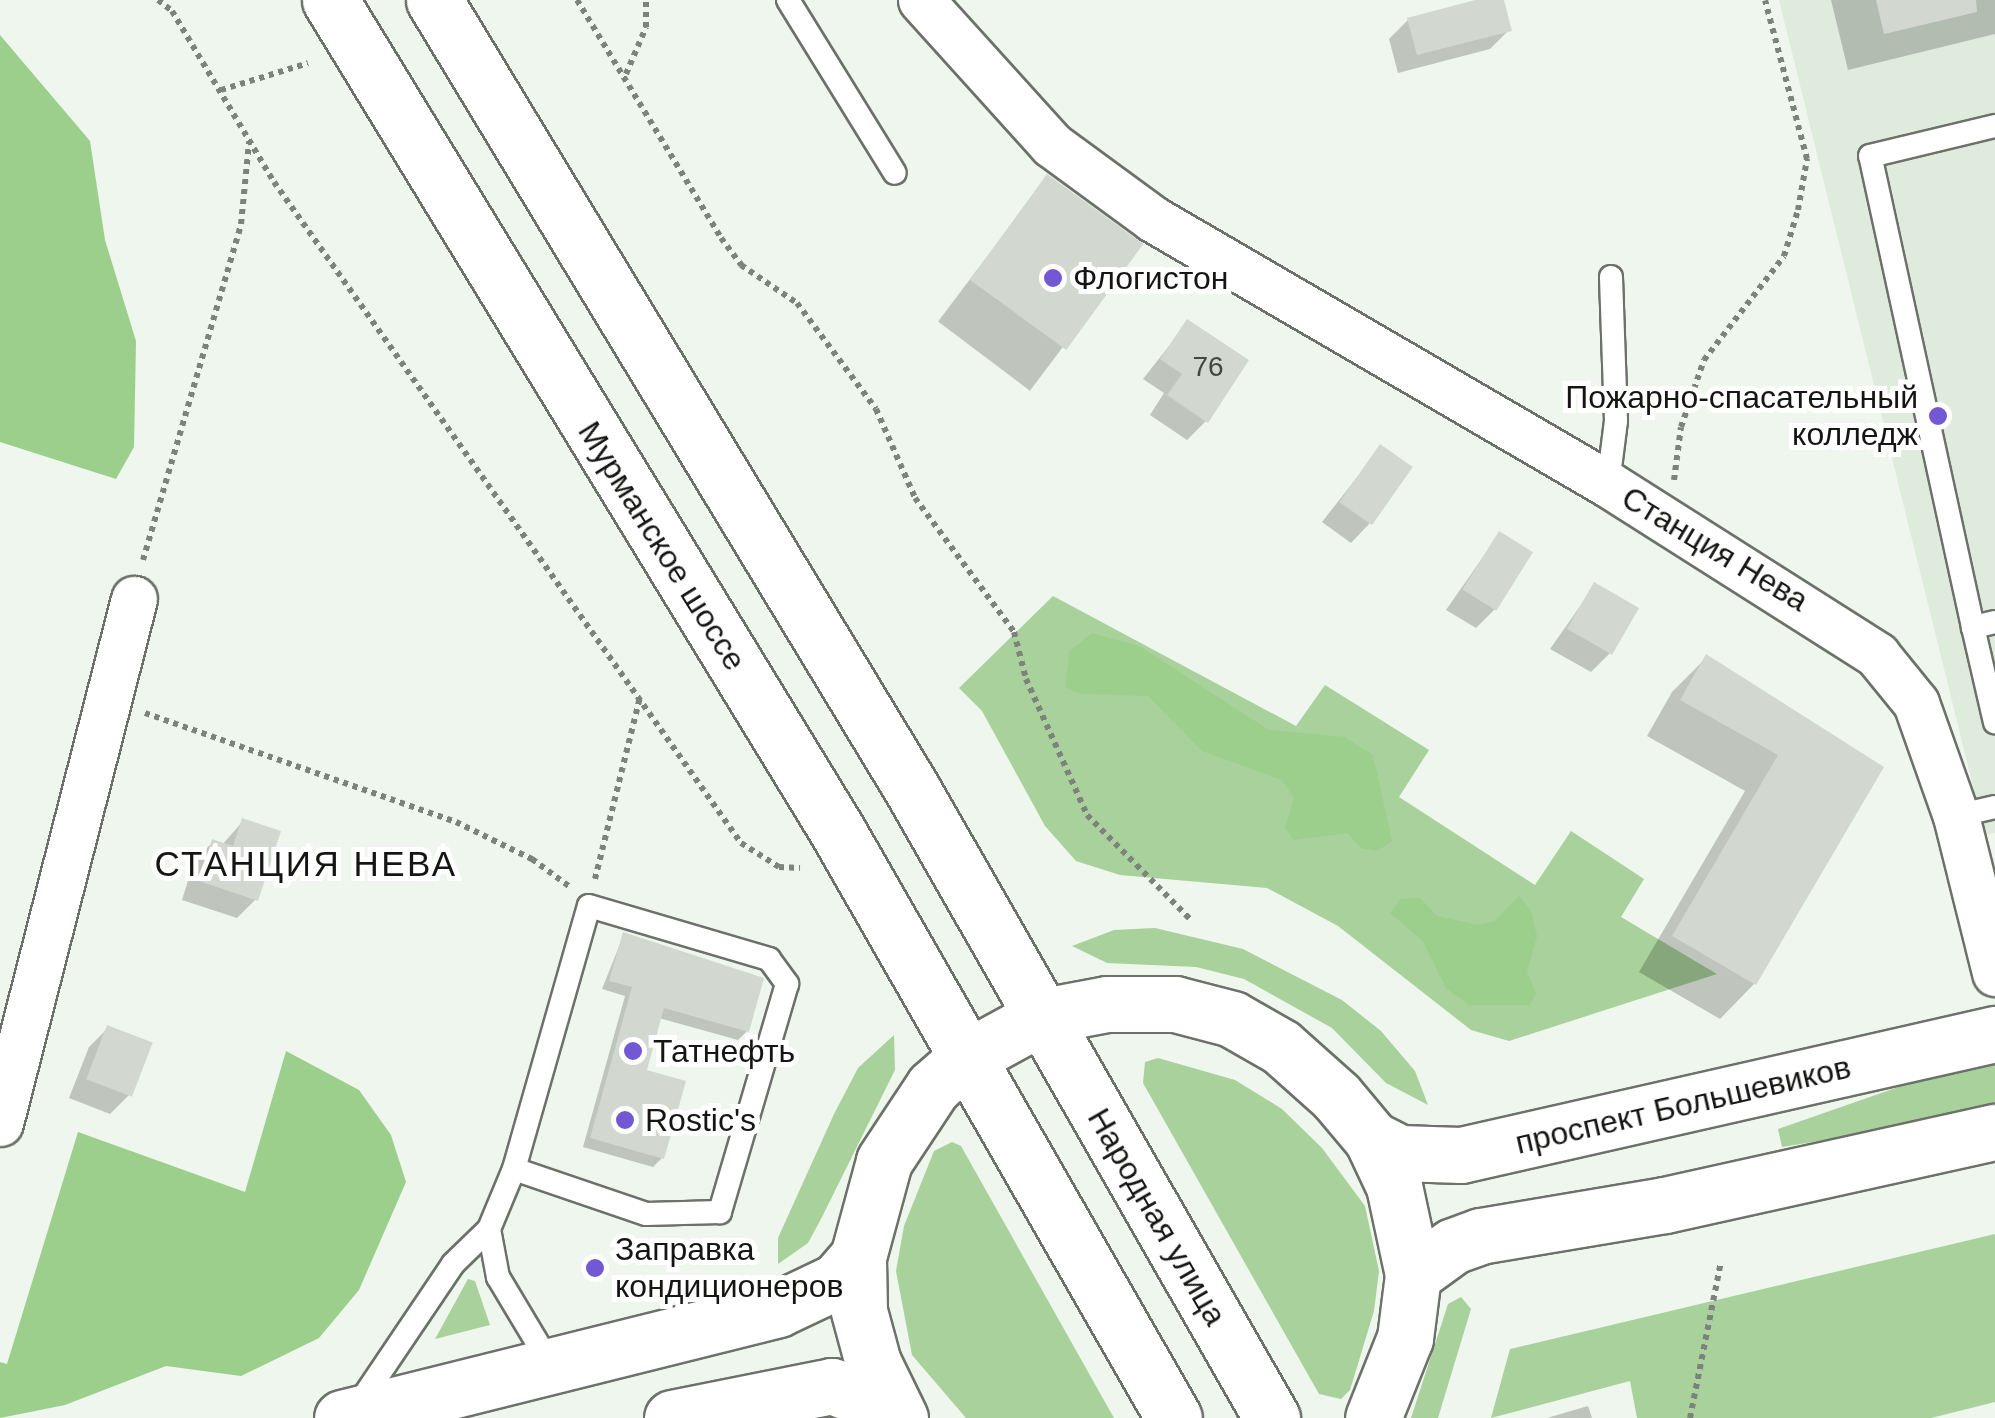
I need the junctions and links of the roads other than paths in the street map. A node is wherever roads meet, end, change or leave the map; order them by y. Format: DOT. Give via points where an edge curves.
graph roads {
  1 [pos="788,0"];
  2 [pos="920,0"];
  3 [pos="438,6"];
  4 [pos="330,34"];
  5 [pos="1995,126"];
  6 [pos="895,173"];
  7 [pos="1611,276"];
  8 [pos="1608,484"];
  9 [pos="134,598"];
  10 [pos="1984,625"];
  11 [pos="1995,722"];
  12 [pos="1976,812"];
  13 [pos="1995,973"];
  14 [pos="1042,1016"];
  15 [pos="1995,1034"];
  16 [pos="966,1058"];
  17 [pos="0,1123"];
  18 [pos="1372,1139"];
  19 [pos="1982,1141"];
  20 [pos="514,1170"];
  21 [pos="489,1229"];
  22 [pos="858,1258"];
  23 [pos="1412,1275"];
  24 [pos="550,1364"];
  25 [pos="898,1415"];
  26 [pos="346,1417"];
  27 [pos="672,1418"];
  28 [pos="1174,1418"];
  29 [pos="1272,1418"];
  30 [pos="1373,1418"];
  1 -- 6 [label="lane"];
  2 -- 8 [label="street, Станция Нева" via="1052,144 1153,219"];
  3 -- 14 [label="main road"];
  4 -- 16 [label="main road, Мурманское шоссе" via="838,832"];
  5 -- 10 [label="lane" via="1870,156"];
  7 -- 8 [label="lane" via="1616,421"];
  8 -- 12 [label="street, Станция Нева" via="1876,655 1916,702"];
  9 -- 17 [label="street"];
  10 -- 11 [label="lane"];
  12 -- 13 [label="street, Станция Нева"];
  14 -- 16 [label="main road"];
  14 -- 18 [label="main road" via="1107,1004 1175,1004 1232,1018 1281,1048"];
  14 -- 29 [label="main road, Народная улица"];
  15 -- 18 [label="main road, проспект Большевиков" via="1461,1155 1400,1153"];
  16 -- 22 [label="main road" via="934,1088 892,1148 868,1205"];
  16 -- 28 [label="main road"];
  18 -- 23 [label="main road" via="1394,1186"];
  19 -- 23 [label="main road" via="1480,1236"];
  20 -- 20 [label="lane" via="646,1214 720,1212 787,984 769,959 589,906"];
  20 -- 21 [label="lane"];
  21 -- 24 [label="lane" via="498,1277"];
  21 -- 26 [label="lane" via="453,1264"];
  22 -- 24 [label="main road" via="808,1299"];
  22 -- 25 [label="main road" via="860,1311"];
  23 -- 30 [label="main road" via="1405,1338"];
  24 -- 26 [label="main road"];
  25 -- 27 [label="main road" via="864,1394 832,1386"];
}
